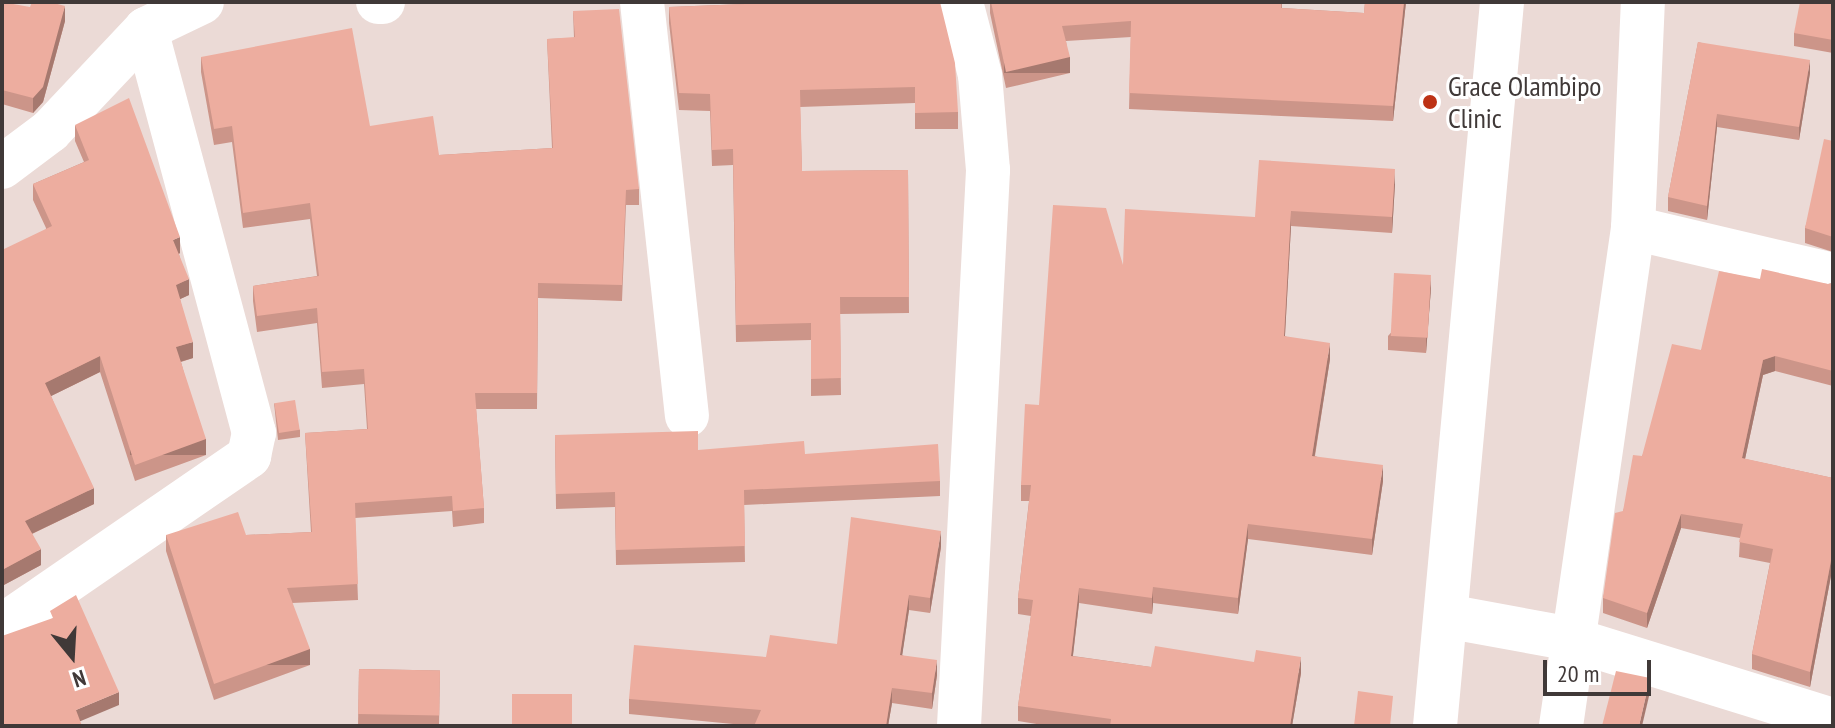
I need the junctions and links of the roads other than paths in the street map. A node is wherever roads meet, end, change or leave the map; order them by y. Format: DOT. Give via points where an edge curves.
graph roads {
  1 [pos="202,2"];
  2 [pos="642,2"];
  3 [pos="961,2"];
  4 [pos="1502,2"];
  5 [pos="1643,2"];
  6 [pos="146,29"];
  7 [pos="2,167"];
  8 [pos="1633,228"];
  9 [pos="1833,275"];
  10 [pos="687,416"];
  11 [pos="1446,616"];
  12 [pos="2,626"];
  13 [pos="1571,639"];
  14 [pos="1833,720"];
  15 [pos="959,726"];
  16 [pos="1435,726"];
  17 [pos="1561,726"];
  1 -- 6 [label="street"];
  2 -- 10 [label="street"];
  3 -- 15 [label="street" via="980,75 988,170"];
  4 -- 11 [label="street"];
  5 -- 8 [label="street"];
  6 -- 7 [label="street" via="50,131"];
  6 -- 12 [label="street" via="254,433 249,456"];
  8 -- 9 [label="street"];
  8 -- 13 [label="street"];
  11 -- 13 [label="street"];
  11 -- 16 [label="street"];
  13 -- 14 [label="street"];
  13 -- 17 [label="street"];
}
